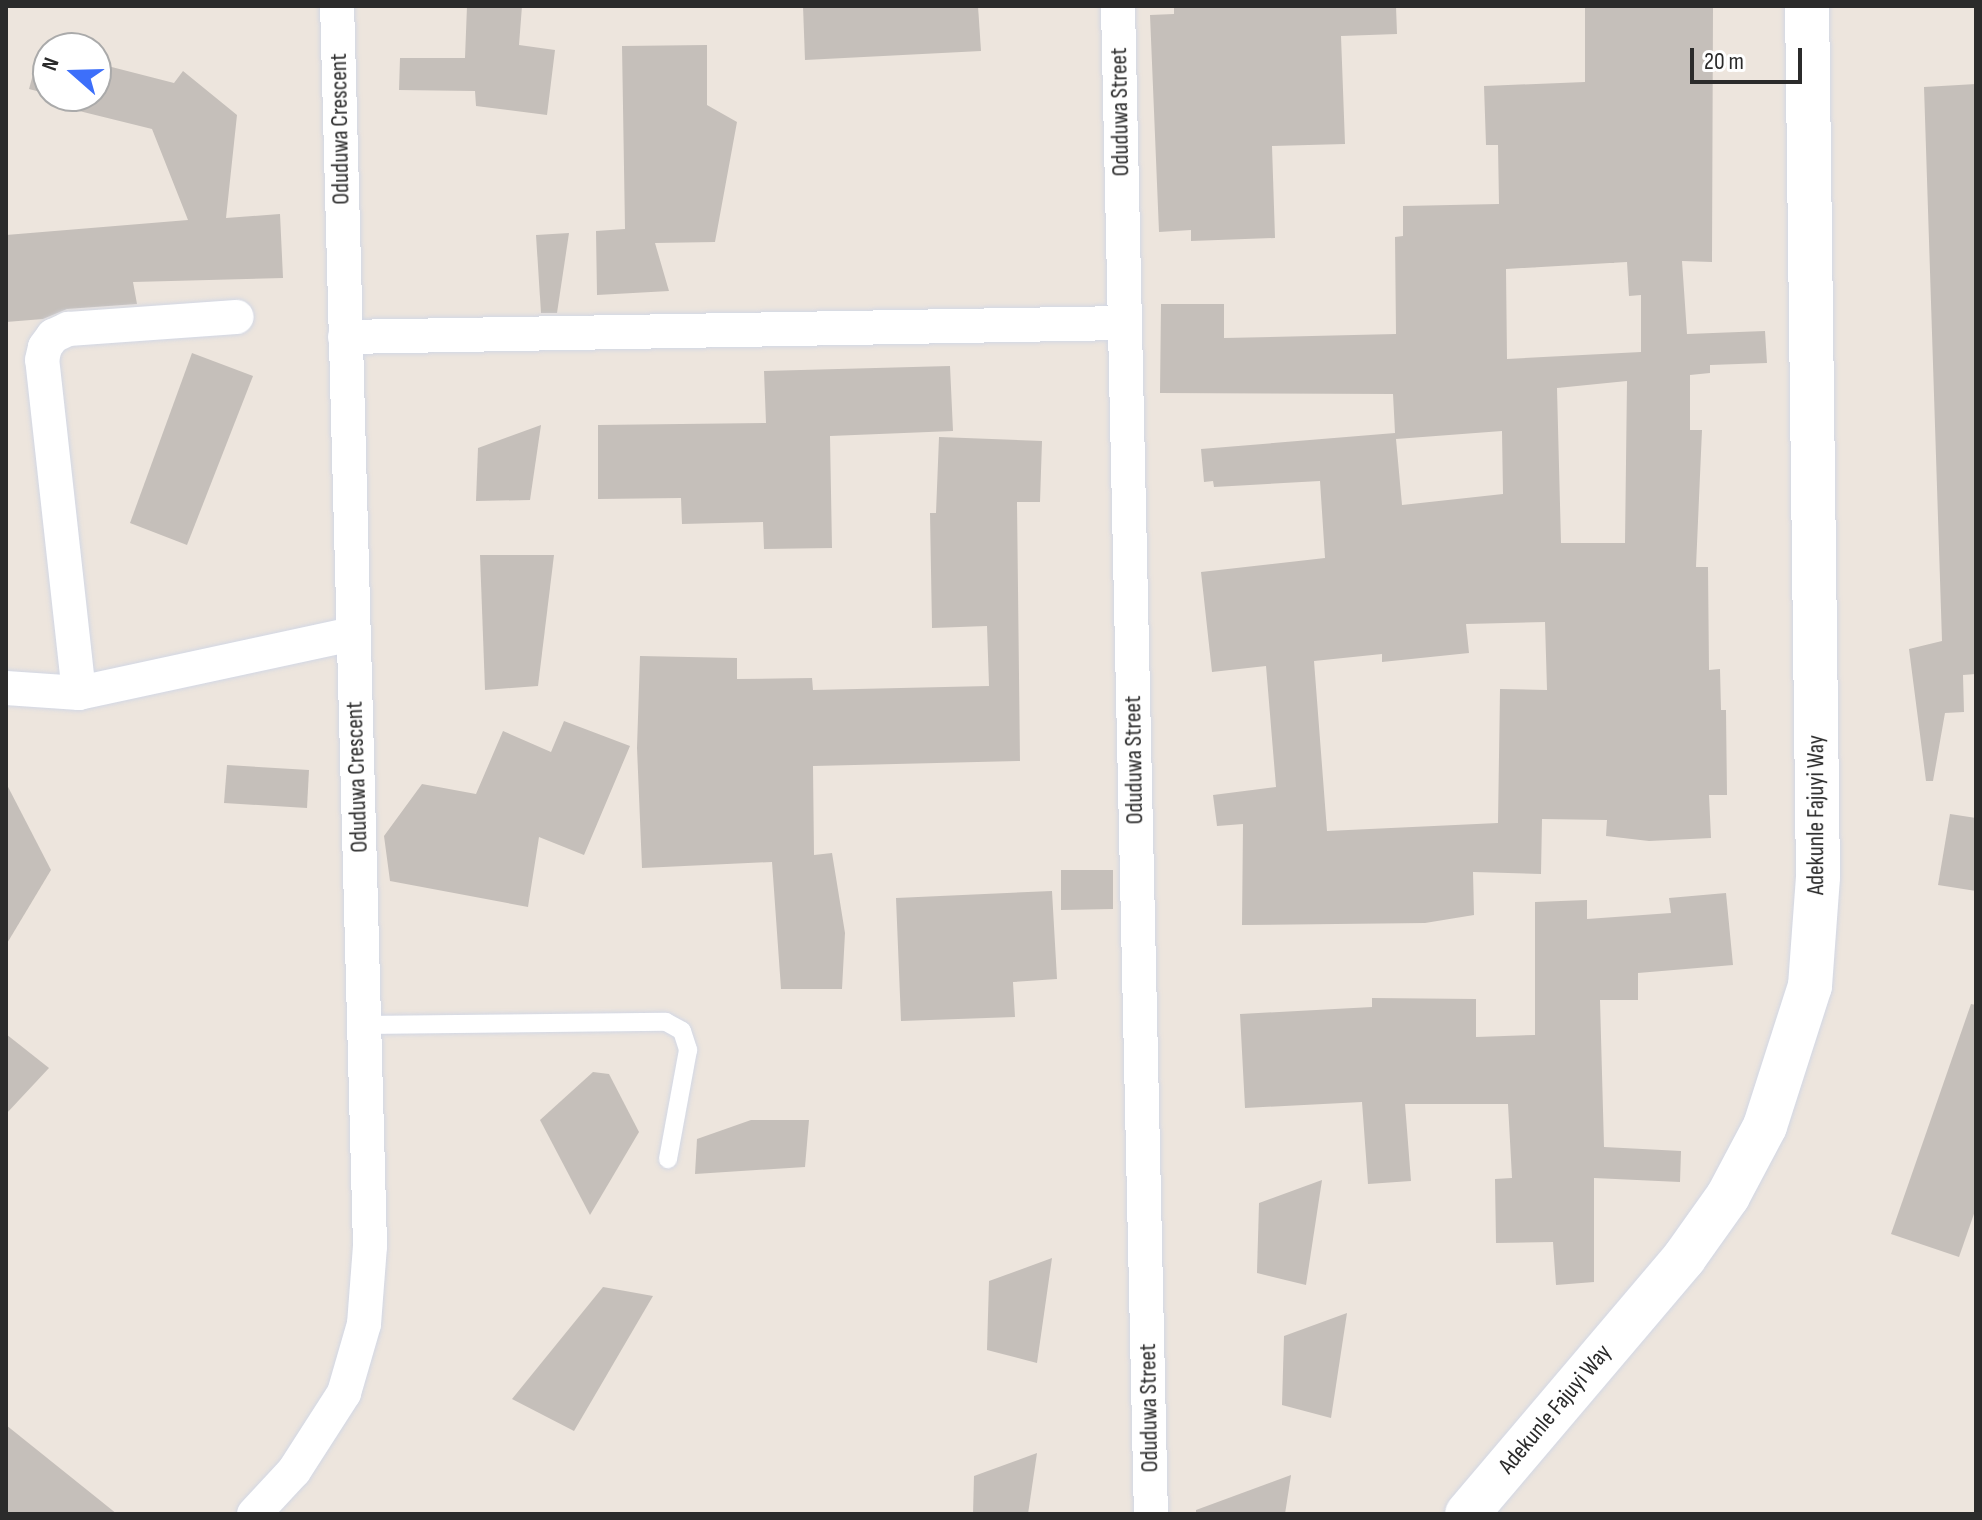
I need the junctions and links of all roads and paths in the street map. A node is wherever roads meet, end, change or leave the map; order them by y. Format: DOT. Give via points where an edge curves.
graph roads {
  1 [pos="337,6"];
  2 [pos="1118,6"];
  3 [pos="1807,6"];
  4 [pos="237,317"];
  5 [pos="1125,323"];
  6 [pos="345,337"];
  7 [pos="352,634"];
  8 [pos="6,688"];
  9 [pos="79,693"];
  10 [pos="364,1025"];
  11 [pos="668,1159"];
  12 [pos="254,1514"];
  13 [pos="1151,1514"];
  14 [pos="1467,1514"];
  1 -- 6 [label="street, Oduduwa Crescent"];
  2 -- 5 [label="street, Oduduwa Street"];
  3 -- 14 [label="street, Adekunle Fajuyi Way" via="1818,877 1810,986 1765,1126 1728,1196 1684,1258"];
  4 -- 9 [label="street" via="68,329 45,347 42,360"];
  5 -- 6 [label="street"];
  5 -- 13 [label="street, Oduduwa Street"];
  6 -- 7 [label="street, Oduduwa Crescent"];
  7 -- 9 [label="street"];
  7 -- 10 [label="street, Oduduwa Crescent"];
  8 -- 9 [label="street"];
  10 -- 11 [label="lane" via="666,1022 682,1031 688,1050"];
  10 -- 12 [label="street, Oduduwa Crescent" via="370,1246 364,1324 344,1393 294,1471"];
}
